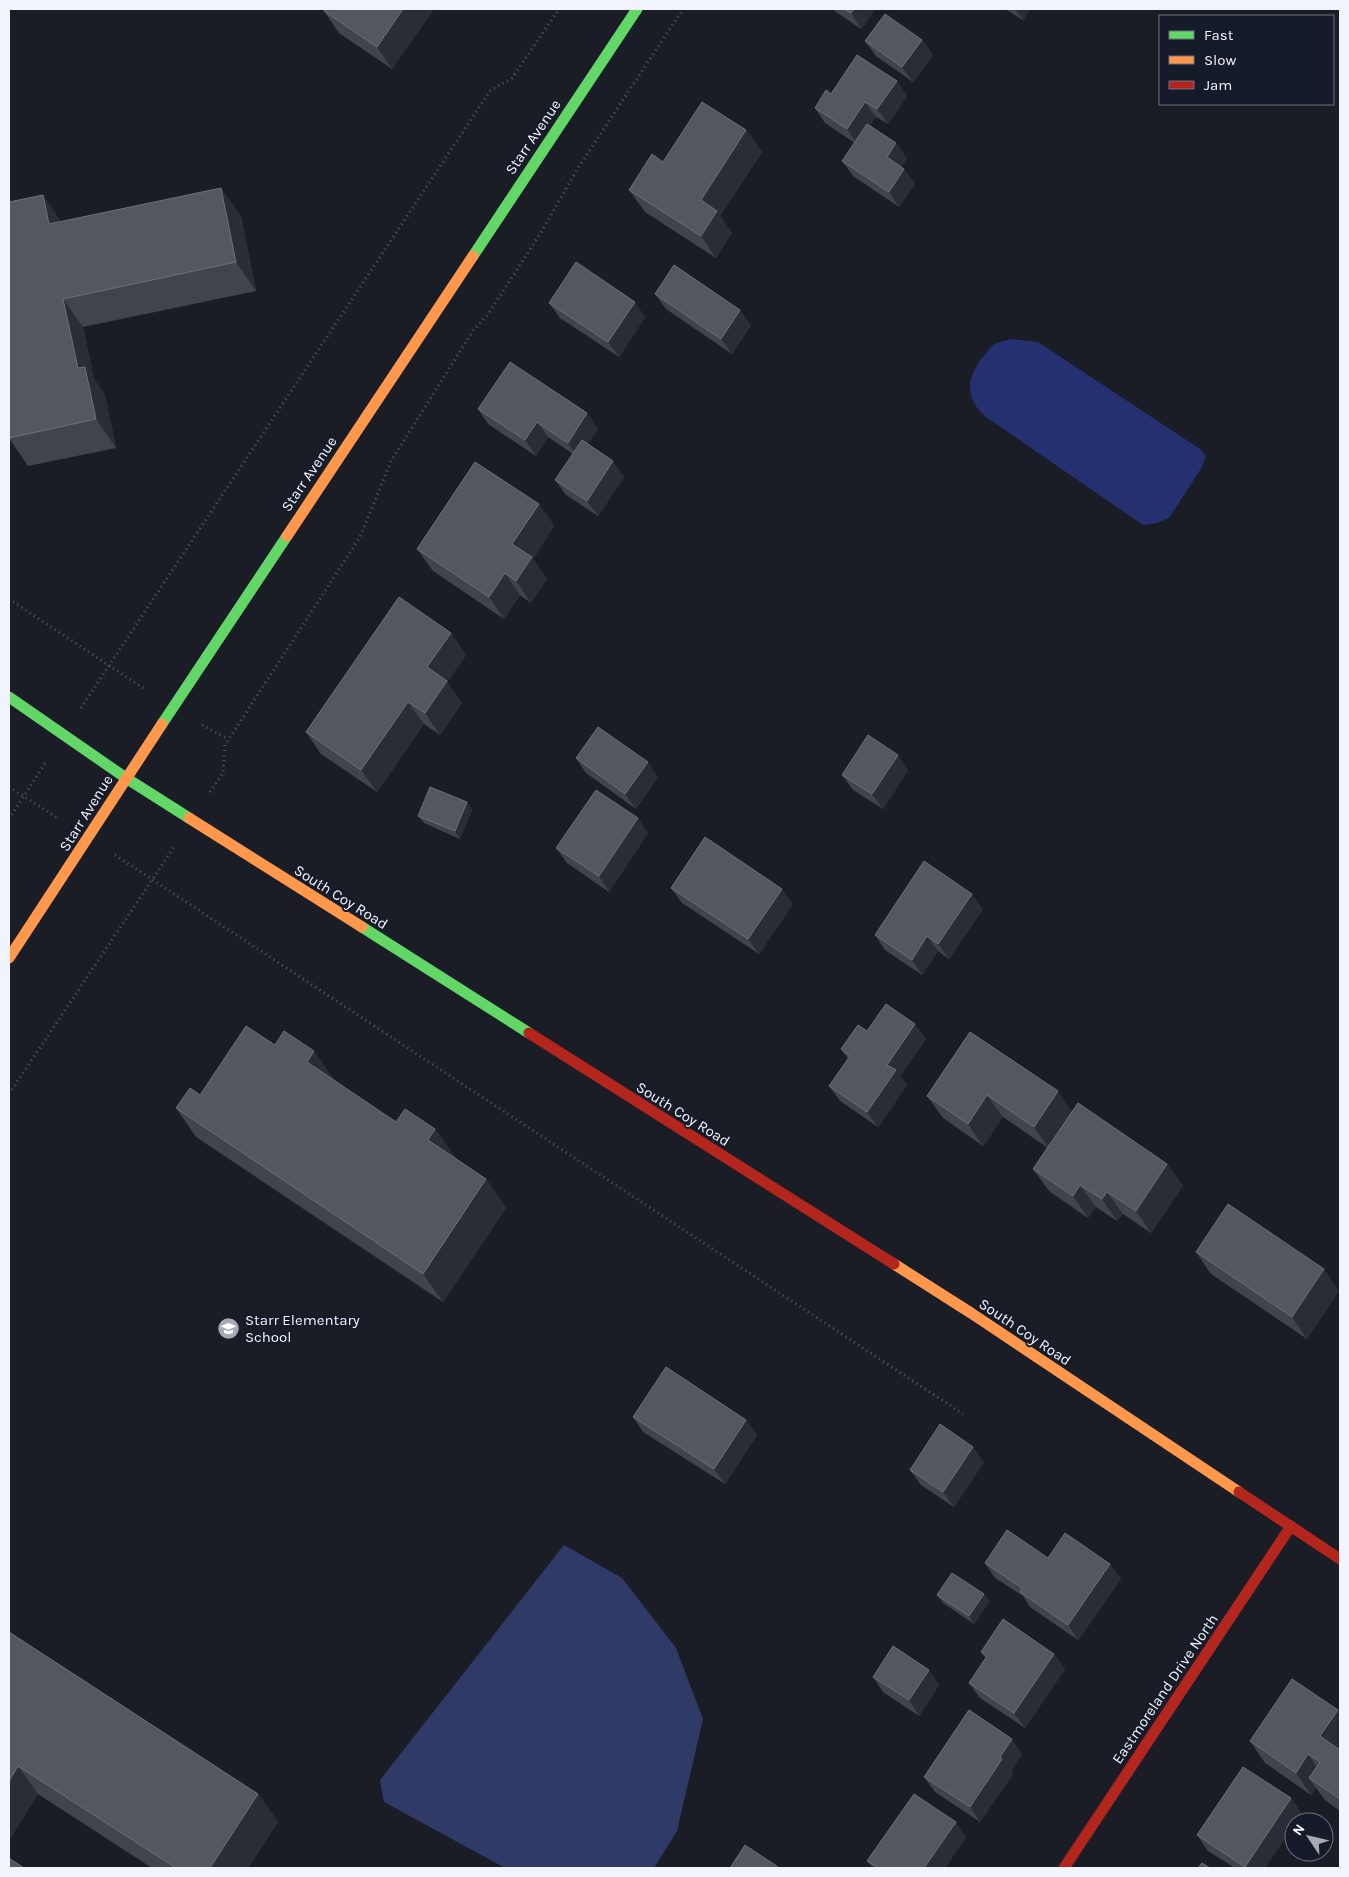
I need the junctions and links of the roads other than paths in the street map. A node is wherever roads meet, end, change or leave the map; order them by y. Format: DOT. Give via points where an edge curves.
graph roads {
  1 [pos="637,9"];
  2 [pos="9,696"];
  3 [pos="126,778"];
  4 [pos="9,958"];
  5 [pos="1291,1526"];
  6 [pos="1340,1559"];
  7 [pos="1064,1868"];
  1 -- 3 [label="street, Starr Avenue"];
  2 -- 3 [label="street, South Coy Road"];
  3 -- 4 [label="street, Starr Avenue"];
  3 -- 5 [label="street, South Coy Road" via="971,1313"];
  5 -- 6 [label="street, South Coy Road"];
  5 -- 7 [label="street, Eastmoreland Drive North"];
}
